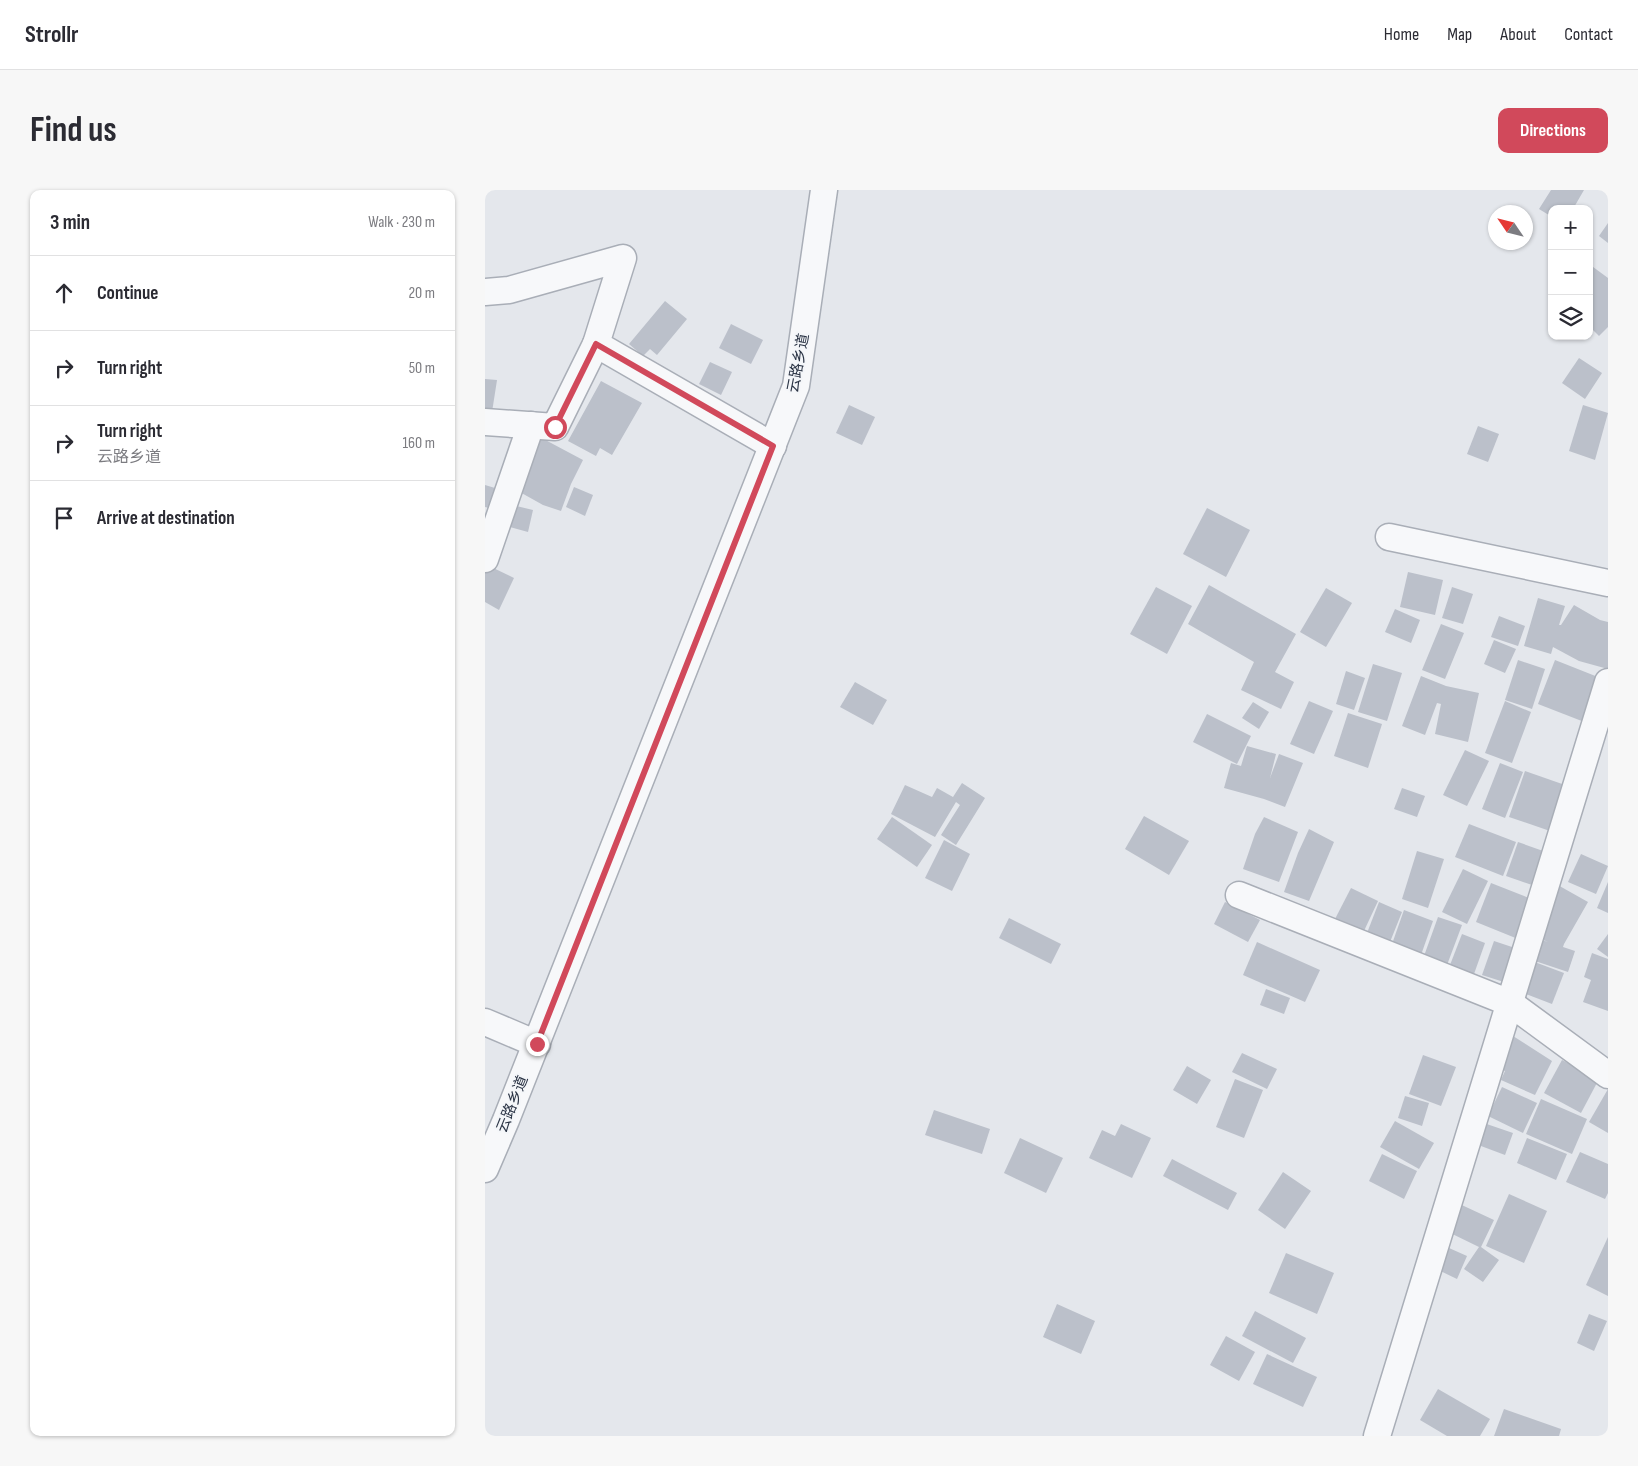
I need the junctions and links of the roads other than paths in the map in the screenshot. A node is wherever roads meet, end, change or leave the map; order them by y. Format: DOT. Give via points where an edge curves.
graph roads {
  1 [pos="824,190"];
  2 [pos="485,292"];
  3 [pos="596,344"];
  4 [pos="485,422"];
  5 [pos="531,425"];
  6 [pos="773,446"];
  7 [pos="1389,537"];
  8 [pos="485,559"];
  9 [pos="1608,583"];
  10 [pos="1608,682"];
  11 [pos="1239,895"];
  12 [pos="1510,1003"];
  13 [pos="485,1022"];
  14 [pos="537,1044"];
  15 [pos="1608,1075"];
  16 [pos="485,1169"];
  17 [pos="1377,1436"];
  1 -- 6 [label="street, 云路乡道" via="796,386"];
  2 -- 3 [label="street" via="509,290 623,258"];
  3 -- 5 [label="street" via="555,427"];
  3 -- 6 [label="street"];
  4 -- 5 [label="street"];
  5 -- 8 [label="street"];
  6 -- 14 [label="street, 云路乡道"];
  7 -- 9 [label="street"];
  10 -- 12 [label="street"];
  11 -- 12 [label="street"];
  12 -- 15 [label="street"];
  12 -- 17 [label="street"];
  13 -- 14 [label="street"];
  14 -- 16 [label="street, 云路乡道"];
}
